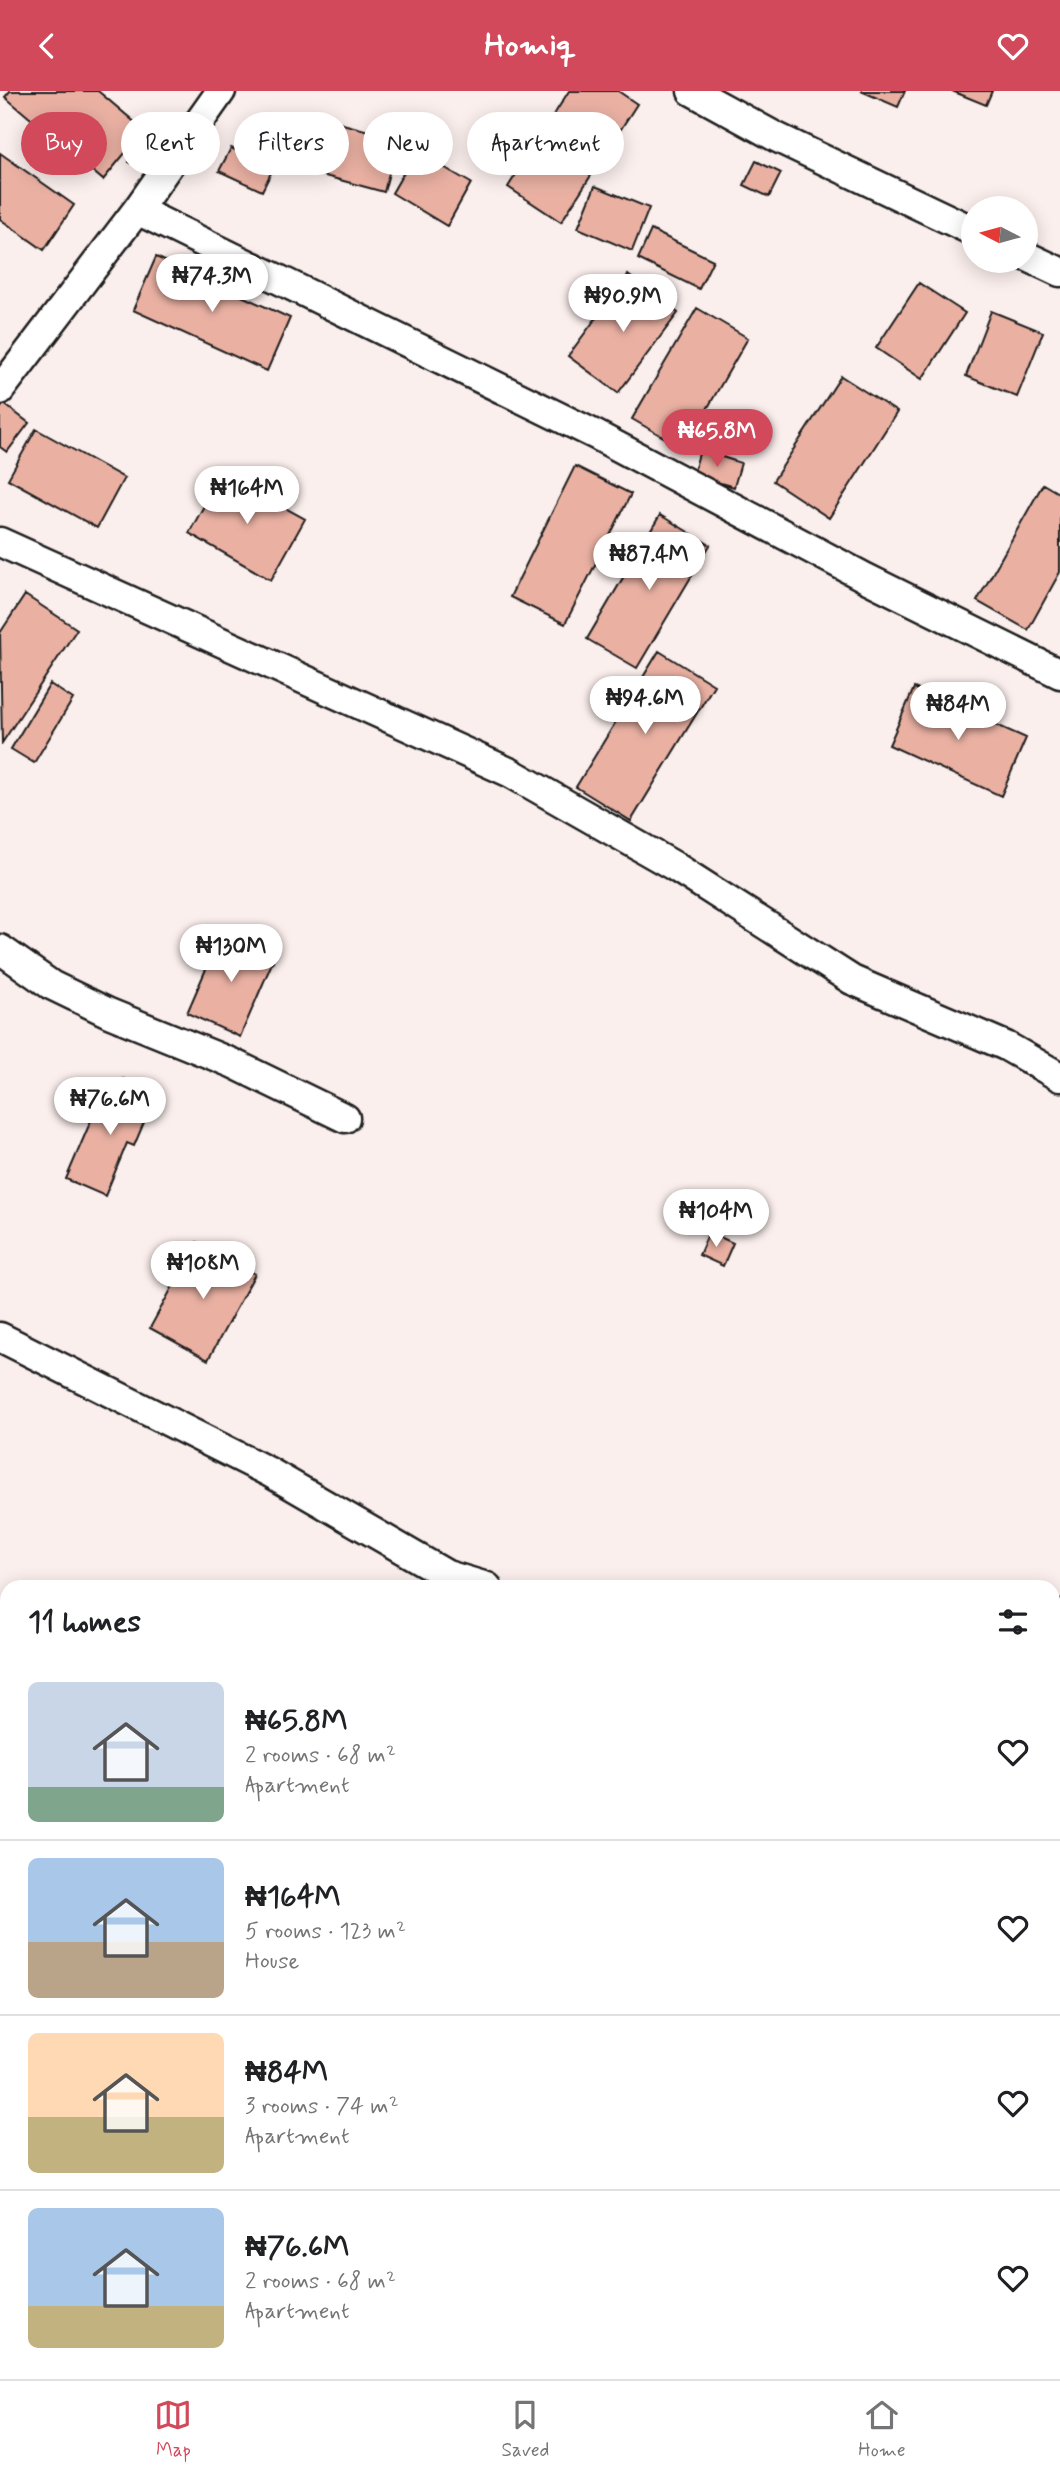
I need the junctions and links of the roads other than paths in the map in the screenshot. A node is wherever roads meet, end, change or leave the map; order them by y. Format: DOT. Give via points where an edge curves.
graph roads {
  1 [pos="221,91"];
  2 [pos="692,91"];
  3 [pos="137,210"];
  4 [pos="961,225"];
  5 [pos="1038,262"];
  6 [pos="1060,272"];
  7 [pos="0,390"];
  8 [pos="0,541"];
  9 [pos="1060,674"];
  10 [pos="0,949"];
  11 [pos="1060,1076"];
  12 [pos="345,1118"];
  13 [pos="0,1337"];
  14 [pos="464,1580"];
  1 -- 3 [label="street"];
  2 -- 4 [label="street" via="776,137"];
  3 -- 7 [label="street"];
  3 -- 9 [label="street" via="596,435"];
  5 -- 6 [label="street"];
  8 -- 11 [label="street" via="512,773 674,866 852,980 1006,1046"];
  10 -- 12 [label="street" via="51,985 232,1063"];
  13 -- 14 [label="street" via="269,1472 447,1575"];
}
